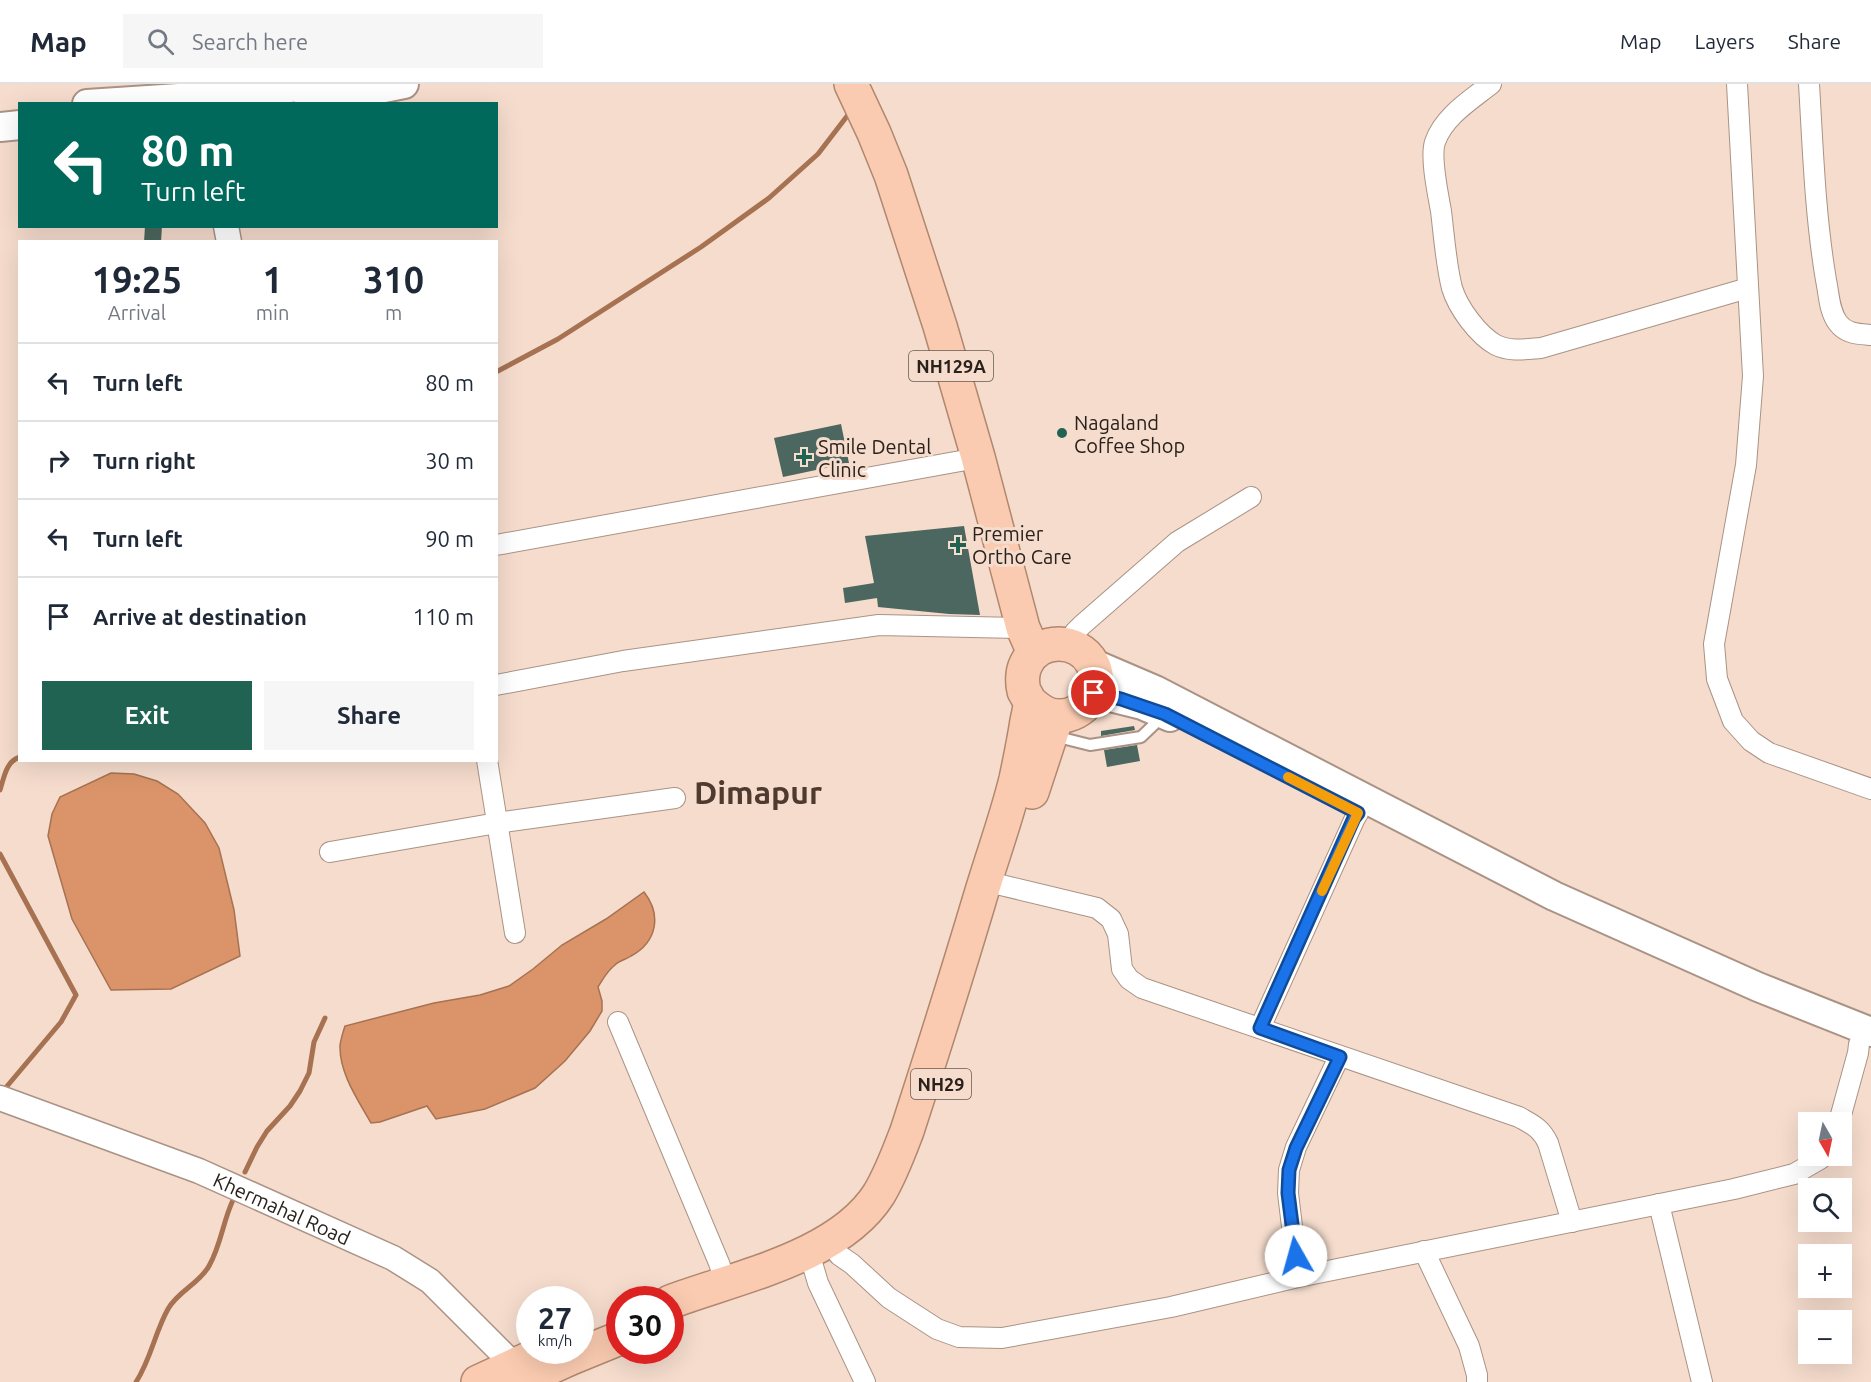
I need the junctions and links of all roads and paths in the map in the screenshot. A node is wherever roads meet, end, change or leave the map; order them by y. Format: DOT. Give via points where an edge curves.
graph roads {
  1 [pos="330,84"];
  2 [pos="404,84"];
  3 [pos="851,84"];
  4 [pos="873,84"];
  5 [pos="1491,84"];
  6 [pos="1737,84"];
  7 [pos="1809,84"];
  8 [pos="118,102"];
  9 [pos="303,102"];
  10 [pos="18,108"];
  11 [pos="0,109"];
  12 [pos="18,125"];
  13 [pos="0,127"];
  14 [pos="1748,288"];
  15 [pos="1871,335"];
  16 [pos="978,457"];
  17 [pos="1251,497"];
  18 [pos="498,545"];
  19 [pos="1060,654"];
  20 [pos="498,685"];
  21 [pos="1165,714"];
  22 [pos="1046,718"];
  23 [pos="487,762"];
  24 [pos="1871,789"];
  25 [pos="675,798"];
  26 [pos="1358,813"];
  27 [pos="497,823"];
  28 [pos="330,852"];
  29 [pos="1001,885"];
  30 [pos="515,933"];
  31 [pos="618,1022"];
  32 [pos="1260,1028"];
  33 [pos="1867,1042"];
  34 [pos="1340,1057"];
  35 [pos="0,1098"];
  36 [pos="1842,1112"];
  37 [pos="1808,1166"];
  38 [pos="1659,1204"];
  39 [pos="1572,1222"];
  40 [pos="1424,1251"];
  41 [pos="826,1260"];
  42 [pos="1298,1277"];
  43 [pos="726,1284"];
  44 [pos="684,1298"];
  45 [pos="684,1314"];
  46 [pos="606,1343"];
  47 [pos="535,1364"];
  48 [pos="523,1376"];
  49 [pos="478,1382"];
  50 [pos="865,1382"];
  51 [pos="1477,1382"];
  52 [pos="1702,1382"];
  1 -- 8 [label="main road"];
  2 -- 9 [label="main road"];
  3 -- 16 [label="highway, NH129A" via="891,175"];
  4 -- 19 [label="highway, NH129A" via="903,154 961,345 1025,579"];
  5 -- 14 [label="street" via="1443,126 1434,145 1452,289 1466,316 1483,335 1498,346 1541,348"];
  6 -- 14 [label="street"];
  7 -- 15 [label="street" via="1820,242 1832,313 1849,333"];
  10 -- 11 [label="main road"];
  12 -- 13 [label="main road"];
  14 -- 24 [label="street" via="1753,376 1746,465 1714,644 1717,679 1733,721 1750,741 1769,753"];
  16 -- 18 [label="street"];
  16 -- 19 [label="highway, NH129A"];
  17 -- 19 [label="street" via="1177,542 1082,625"];
  19 -- 20 [label="street" via="879,626 623,661"];
  19 -- 21 [label="main road" via="1121,699"];
  19 -- 22 [label="highway, NH29" via="1026,664 1023,677 1024,690"];
  19 -- 22 [label="highway" via="1085,706 1072,714"];
  19 -- 33 [label="main road" via="1155,690 1554,897 1758,987"];
  21 -- 22 [label="lane" via="1141,737 1090,745"];
  21 -- 26 [label="main road"];
  22 -- 29 [label="highway, NH29"];
  22 -- 43 [label="highway, NH29" via="1021,755 1008,811 907,1131 879,1194 841,1232 808,1251"];
  23 -- 27 [label="street"];
  25 -- 27 [label="street"];
  26 -- 32 [label="street"];
  26 -- 33 [label="main road" via="1607,939 1781,1014"];
  27 -- 28 [label="street"];
  27 -- 30 [label="street"];
  29 -- 32 [label="street" via="1097,908 1111,919 1118,934 1122,969 1129,979 1142,988"];
  29 -- 41 [label="highway, NH29" via="910,1175 887,1215 866,1236"];
  31 -- 43 [label="street"];
  32 -- 34 [label="street"];
  33 -- 36 [label="street" via="1858,1053"];
  34 -- 39 [label="street" via="1533,1125 1548,1143"];
  34 -- 42 [label="street" via="1289,1170"];
  35 -- 48 [label="street, Khermahal Road" via="199,1171 393,1258 430,1281"];
  37 -- 38 [label="street" via="1794,1174"];
  38 -- 39 [label="street"];
  38 -- 52 [label="street"];
  39 -- 40 [label="street"];
  40 -- 42 [label="street"];
  40 -- 51 [label="street" via="1469,1346"];
  41 -- 42 [label="street" via="852,1264 889,1298 937,1329 959,1337 1002,1338 1171,1307"];
  41 -- 45 [label="highway, NH29"];
  41 -- 50 [label="street" via="818,1283"];
  43 -- 44 [label="highway, NH29"];
  46 -- 48 [label="highway"];
  47 -- 48 [label="highway"];
  48 -- 49 [label="highway"];
}
